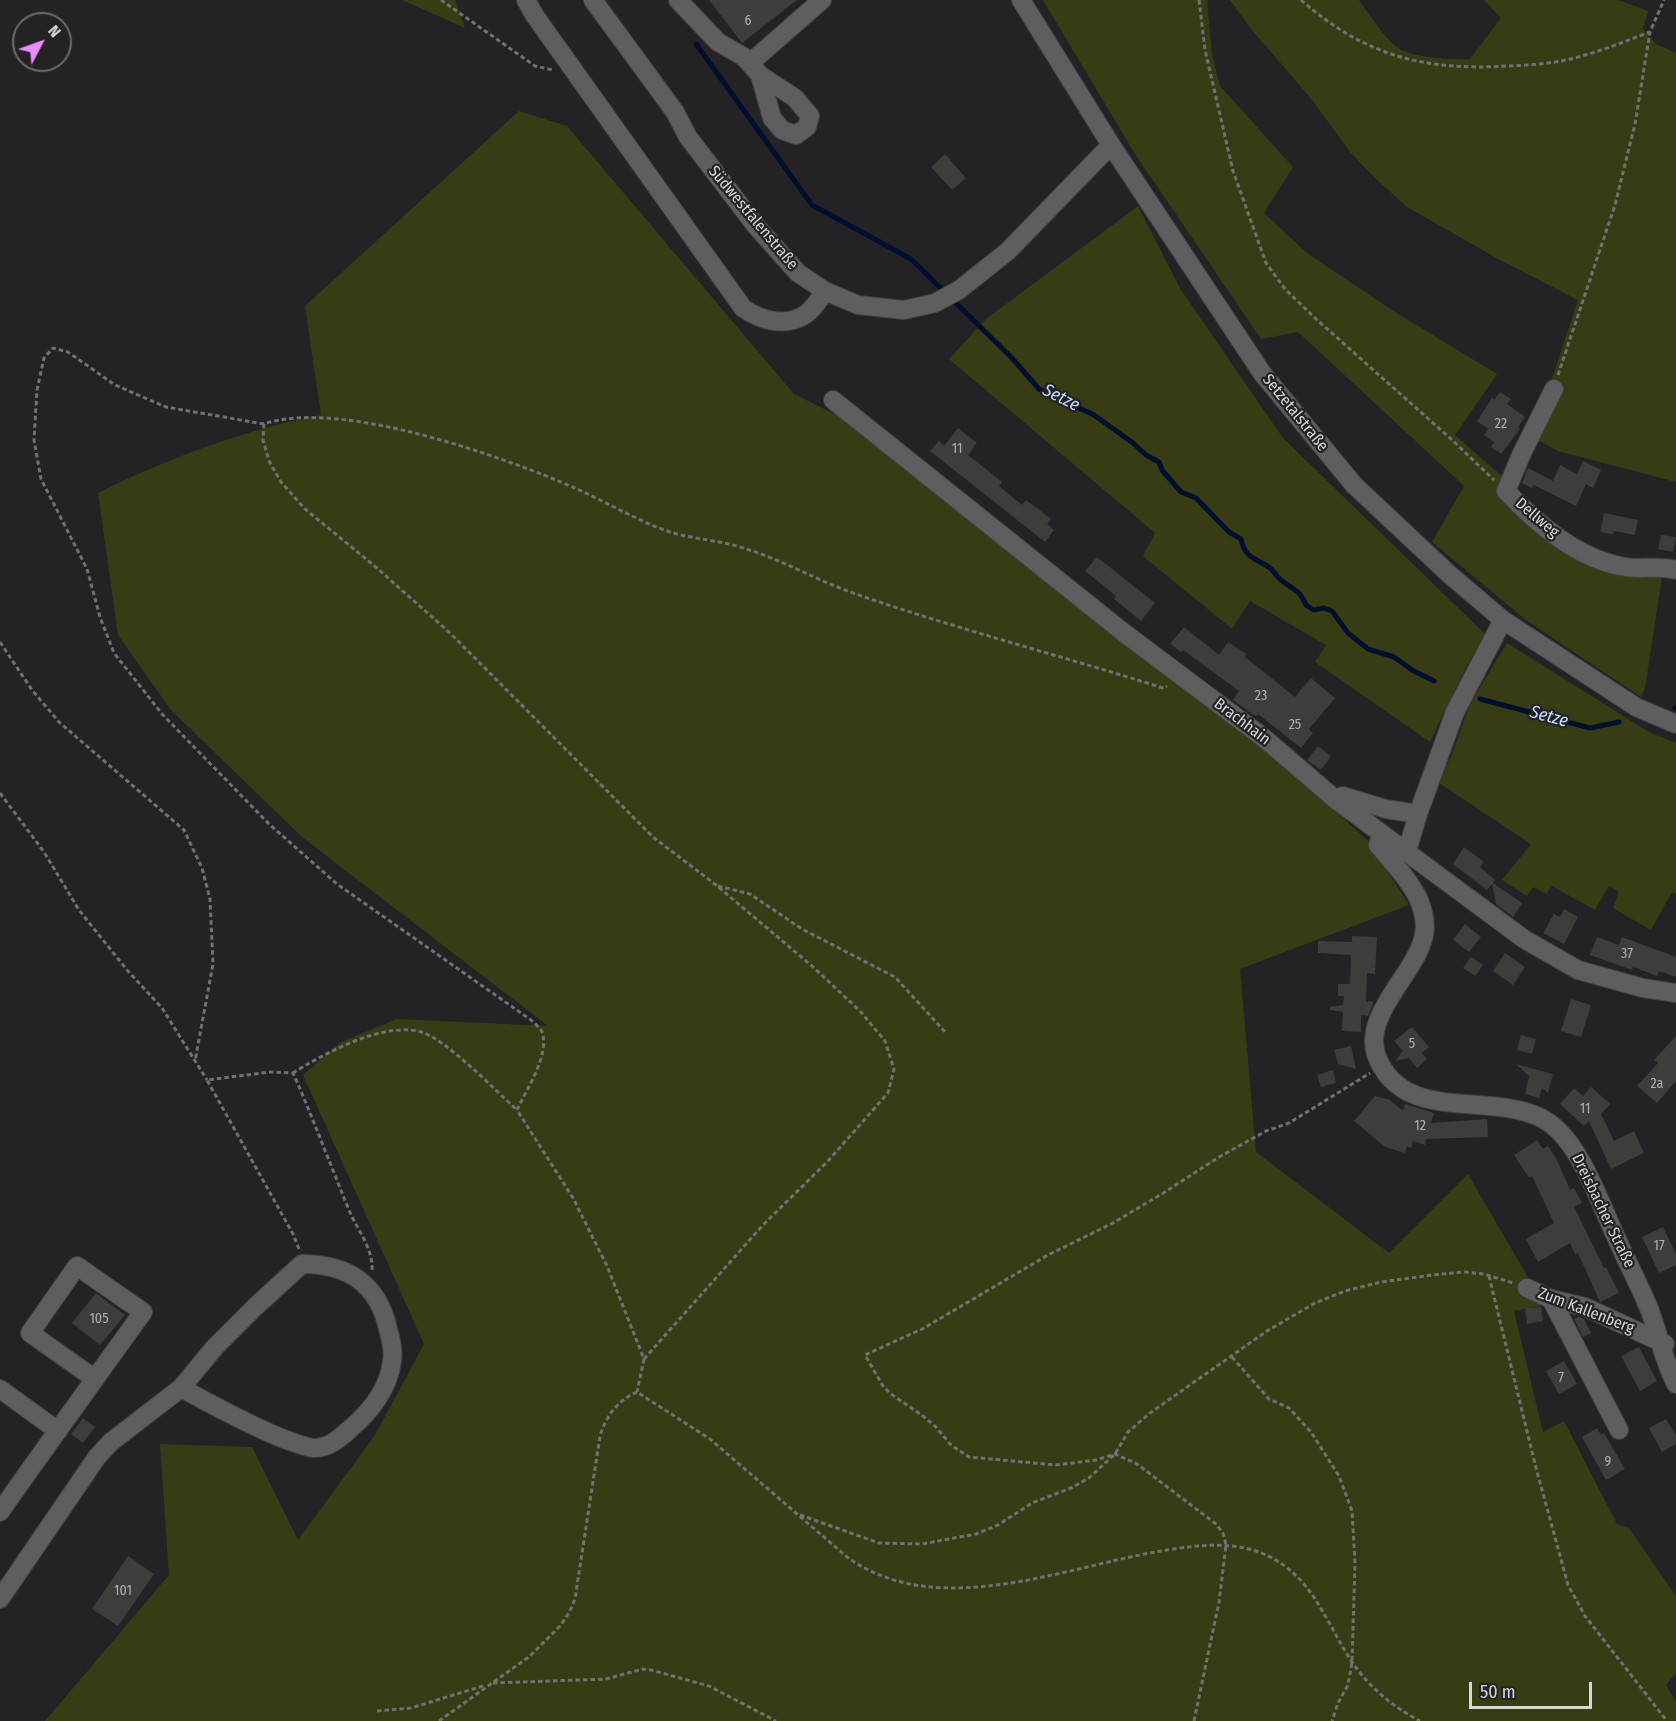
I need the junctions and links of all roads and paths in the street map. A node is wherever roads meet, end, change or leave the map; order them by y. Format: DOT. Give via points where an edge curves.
graph roads {
  1 [pos="441,0"];
  2 [pos="520,0"];
  3 [pos="526,0"];
  4 [pos="593,0"];
  5 [pos="678,0"];
  6 [pos="822,0"];
  7 [pos="1021,0"];
  8 [pos="1199,0"];
  9 [pos="1301,0"];
  10 [pos="1665,0"];
  11 [pos="536,16"];
  12 [pos="1650,32"];
  13 [pos="577,74"];
  14 [pos="1111,145"];
  15 [pos="825,291"];
  16 [pos="1554,389"];
  17 [pos="833,400"];
  18 [pos="264,424"];
  19 [pos="1506,491"];
  20 [pos="1676,570"];
  21 [pos="1503,620"];
  22 [pos="0,642"];
  23 [pos="1185,679"];
  24 [pos="1676,724"];
  25 [pos="0,793"];
  26 [pos="1335,799"];
  27 [pos="1418,814"];
  28 [pos="1382,834"];
  29 [pos="1407,852"];
  30 [pos="716,885"];
  31 [pos="1676,993"];
  32 [pos="946,1033"];
  33 [pos="195,1061"];
  34 [pos="1382,1066"];
  35 [pos="293,1073"];
  36 [pos="207,1080"];
  37 [pos="517,1110"];
  38 [pos="302,1264"];
  39 [pos="1489,1275"];
  40 [pos="369,1286"];
  41 [pos="1527,1288"];
  42 [pos="1551,1299"];
  43 [pos="1661,1341"];
  44 [pos="1676,1353"];
  45 [pos="1232,1357"];
  46 [pos="644,1359"];
  47 [pos="95,1379"];
  48 [pos="1676,1384"];
  49 [pos="181,1388"];
  50 [pos="0,1389"];
  51 [pos="637,1392"];
  52 [pos="1618,1430"];
  53 [pos="58,1431"];
  54 [pos="1115,1454"];
  55 [pos="0,1512"];
  56 [pos="795,1514"];
  57 [pos="1226,1545"];
  58 [pos="0,1599"];
  59 [pos="1352,1662"];
  60 [pos="490,1684"];
  61 [pos="377,1711"];
  62 [pos="439,1721"];
  63 [pos="776,1721"];
  64 [pos="1194,1721"];
  65 [pos="1332,1721"];
  66 [pos="1420,1721"];
  67 [pos="1667,1721"];
  1 -- 13 [label="path" via="535,66"];
  2 -- 11 [label="street"];
  3 -- 11 [label="street"];
  4 -- 15 [label="street, Südwestfalenstraße" via="675,112 688,137 756,226 798,273"];
  5 -- 6 [label="street" via="718,42 744,57 755,69"];
  7 -- 14 [label="street, Setzetalstraße"];
  8 -- 19 [label="path" via="1205,50 1233,171 1266,263 1285,289 1316,319"];
  9 -- 12 [label="path" via="1326,22 1374,49 1424,64 1474,68 1527,65 1584,56"];
  10 -- 12 [label="path"];
  11 -- 13 [label="street"];
  12 -- 16 [label="path" via="1635,124 1615,205"];
  13 -- 15 [label="street" via="743,308 755,316 783,322 802,317"];
  14 -- 15 [label="street, Südwestfalenstraße" via="1008,251 937,302 904,310 858,305"];
  14 -- 21 [label="street, Setzetalstraße" via="1262,373 1354,486"];
  16 -- 19 [label="street, Dellweg"];
  17 -- 23 [label="street, Brachhain"];
  18 -- 23 [label="path" via="281,418 321,418 369,423 444,441 523,467 670,532 741,547 872,598 1163,688"];
  18 -- 30 [label="path" via="262,440 269,461 305,509 450,634 654,837"];
  18 -- 37 [label="path" via="166,407 115,385 68,352 54,348 44,358 37,390 34,440 41,479 87,569 114,653 162,714 269,824 337,884 540,1030 540,1061"];
  19 -- 20 [label="street, Dellweg" via="1533,519 1591,558 1626,567"];
  21 -- 24 [label="street, Setzetalstraße" via="1636,707"];
  21 -- 27 [label="street" via="1455,712"];
  22 -- 33 [label="path" via="59,722 184,830 195,851 210,899 213,964"];
  23 -- 26 [label="street, Brachhain" via="1264,738"];
  25 -- 33 [label="path" via="44,852 79,910 162,1008"];
  26 -- 27 [label="street" via="1343,796"];
  26 -- 28 [label="street, Brachhain"];
  27 -- 29 [label="street"];
  28 -- 29 [label="street, Brachhain"];
  28 -- 34 [label="street, Dreisbacher Straße" via="1378,845 1405,877 1419,900 1425,922 1418,951 1388,1002 1374,1036"];
  29 -- 31 [label="street, Brachhain" via="1524,939 1578,970"];
  30 -- 32 [label="path" via="750,894 802,929 895,977"];
  30 -- 46 [label="path" via="860,1011 885,1041 894,1069 888,1093"];
  33 -- 36 [label="path"];
  34 -- 43 [label="street, Dreisbacher Straße" via="1393,1082 1417,1095 1450,1104 1526,1111 1560,1131 1578,1156"];
  34 -- 54 [label="path" via="1289,1123 1219,1156 1113,1223 924,1328 865,1355 891,1394 969,1456 1056,1465"];
  35 -- 36 [label="path"];
  35 -- 37 [label="path" via="317,1058 373,1035 419,1031 438,1040"];
  35 -- 40 [label="path" via="350,1214 369,1249"];
  36 -- 38 [label="path" via="293,1234"];
  37 -- 46 [label="path" via="594,1236"];
  38 -- 40 [label="street" via="336,1269"];
  38 -- 49 [label="street" via="255,1306"];
  39 -- 41 [label="path"];
  39 -- 45 [label="path" via="1432,1275 1345,1291 1291,1316"];
  39 -- 67 [label="path" via="1568,1585 1585,1616"];
  40 -- 49 [label="street" via="387,1325 392,1346 391,1368 364,1416 328,1446 302,1446 253,1427"];
  41 -- 42 [label="street, Zum Kallenberg"];
  42 -- 43 [label="street, Zum Kallenberg" via="1585,1307"];
  42 -- 52 [label="street"];
  43 -- 44 [label="street, Zum Kallenberg"];
  43 -- 48 [label="street, Dreisbacher Straße"];
  45 -- 54 [label="path" via="1150,1413 1128,1432"];
  45 -- 59 [label="path" via="1269,1399 1289,1408 1300,1419 1347,1491 1353,1510 1354,1539"];
  46 -- 51 [label="path"];
  47 -- 47 [label="street" via="30,1333 77,1266 143,1312"];
  47 -- 53 [label="street"];
  49 -- 58 [label="street" via="97,1457"];
  50 -- 53 [label="street"];
  51 -- 56 [label="path" via="710,1439"];
  51 -- 60 [label="path" via="627,1396 604,1422 579,1582 569,1613 544,1644"];
  53 -- 55 [label="street"];
  54 -- 56 [label="path" via="1089,1478 1071,1488 1032,1503 998,1525 954,1539 922,1544 879,1543"];
  54 -- 57 [label="path" via="1145,1470 1216,1524"];
  56 -- 57 [label="path" via="860,1566 890,1579 934,1586 990,1587 1146,1553"];
  57 -- 59 [label="path" via="1255,1550 1295,1574 1316,1599"];
  57 -- 64 [label="path" via="1219,1602"];
  59 -- 65 [label="path" via="1348,1685"];
  59 -- 66 [label="path" via="1381,1695"];
  60 -- 61 [label="path" via="411,1708"];
  60 -- 62 [label="path"];
  60 -- 63 [label="path" via="606,1679 651,1670 709,1686"];
}
